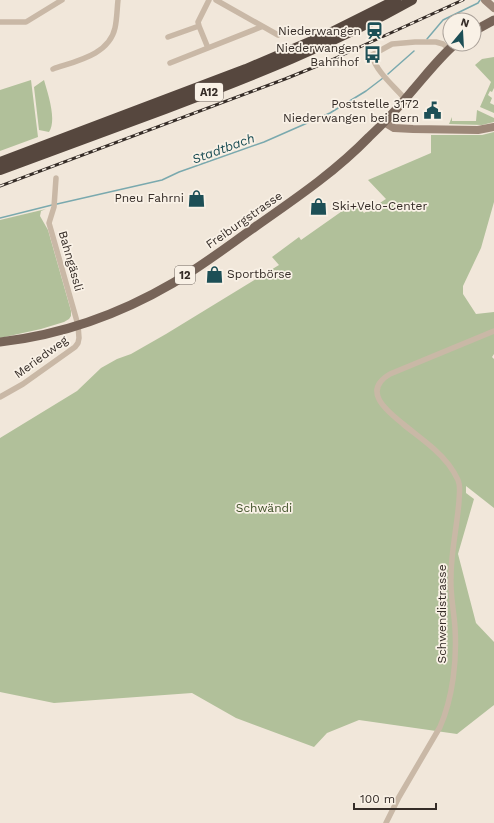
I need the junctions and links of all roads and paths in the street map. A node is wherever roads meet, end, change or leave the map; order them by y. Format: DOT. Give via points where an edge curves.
graph roads {
  1 [pos="62,0"];
  2 [pos="118,0"];
  3 [pos="209,0"];
  4 [pos="216,0"];
  5 [pos="396,0"];
  6 [pos="412,0"];
  7 [pos="485,0"];
  8 [pos="494,8"];
  9 [pos="494,20"];
  10 [pos="0,22"];
  11 [pos="199,26"];
  12 [pos="261,27"];
  13 [pos="482,27"];
  14 [pos="278,35"];
  15 [pos="168,37"];
  16 [pos="442,44"];
  17 [pos="208,48"];
  18 [pos="447,52"];
  19 [pos="170,63"];
  20 [pos="54,69"];
  21 [pos="405,99"];
  22 [pos="384,122"];
  23 [pos="494,127"];
  24 [pos="0,162"];
  25 [pos="0,170"];
  26 [pos="56,178"];
  27 [pos="78,325"];
  28 [pos="494,330"];
  29 [pos="0,342"];
  30 [pos="0,397"];
  31 [pos="386,823"];
  1 -- 10 [label="street" via="26,22"];
  2 -- 20 [label="street" via="115,27 109,41 96,53"];
  3 -- 11 [label="street" via="198,22"];
  4 -- 12 [label="street"];
  5 -- 24 [label="highway, A12" via="267,61"];
  6 -- 25 [label="highway, A12" via="358,29 269,68"];
  7 -- 8 [label="main road"];
  9 -- 13 [label="main road"];
  11 -- 15 [label="street"];
  11 -- 17 [label="street"];
  12 -- 14 [label="street"];
  12 -- 17 [label="street"];
  16 -- 21 [label="street" via="392,44 372,54 380,70"];
  17 -- 19 [label="street"];
  18 -- 21 [label="main road, Freiburgstrasse / 12"];
  21 -- 22 [label="main road, Freiburgstrasse / 12"];
  22 -- 23 [label="main road" via="394,128 413,129 478,130"];
  22 -- 27 [label="main road, Freiburgstrasse / 12" via="327,175 201,265 143,299"];
  26 -- 27 [label="street, Bahngässli" via="54,207 48,223"];
  27 -- 29 [label="main road, Freiburgstrasse / 12" via="47,334"];
  27 -- 30 [label="street, Meriedweg" via="79,338 75,347"];
  28 -- 31 [label="street, Schwendistrasse" via="390,374 381,380 377,388 378,399 383,406 435,450 451,468 459,485 458,518 450,577 456,647 450,689 440,726"];
}
